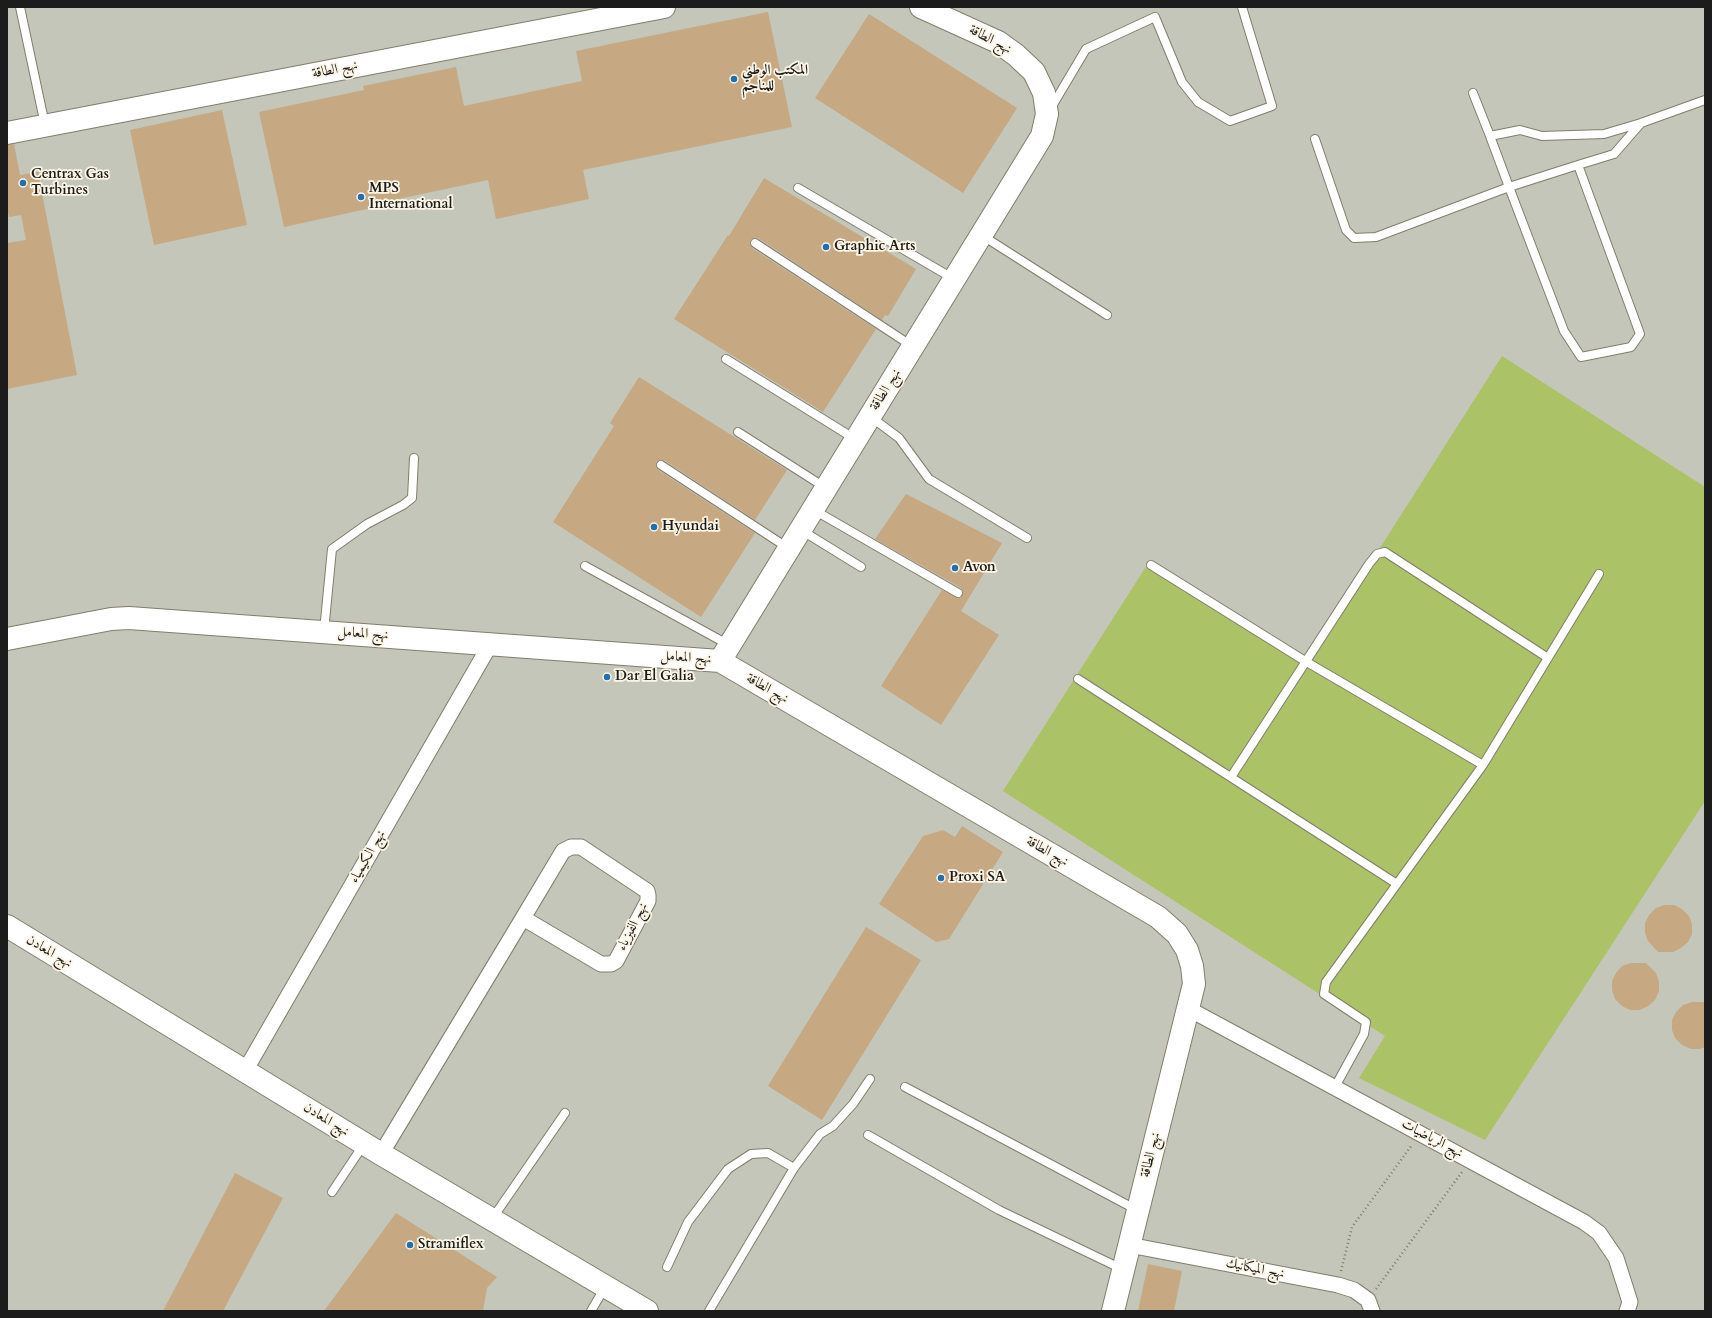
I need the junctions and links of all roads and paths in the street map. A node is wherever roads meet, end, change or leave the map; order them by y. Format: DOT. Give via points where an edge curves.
graph roads {
  1 [pos="20,7"];
  2 [pos="664,7"];
  3 [pos="921,7"];
  4 [pos="1242,7"];
  5 [pos="1473,93"];
  6 [pos="1705,100"];
  7 [pos="1047,114"];
  8 [pos="1642,123"];
  9 [pos="45,126"];
  10 [pos="7,133"];
  11 [pos="1490,136"];
  12 [pos="1315,139"];
  13 [pos="1578,164"];
  14 [pos="1509,187"];
  15 [pos="798,188"];
  16 [pos="981,235"];
  17 [pos="755,243"];
  18 [pos="954,279"];
  19 [pos="1107,315"];
  20 [pos="913,346"];
  21 [pos="726,358"];
  22 [pos="870,416"];
  23 [pos="738,432"];
  24 [pos="856,440"];
  25 [pos="414,458"];
  26 [pos="661,465"];
  27 [pos="826,488"];
  28 [pos="813,510"];
  29 [pos="801,530"];
  30 [pos="1027,538"];
  31 [pos="789,548"];
  32 [pos="1150,565"];
  33 [pos="585,566"];
  34 [pos="861,567"];
  35 [pos="1599,574"];
  36 [pos="958,593"];
  37 [pos="324,632"];
  38 [pos="7,639"];
  39 [pos="491,643"];
  40 [pos="725,653"];
  41 [pos="1548,658"];
  42 [pos="1305,662"];
  43 [pos="1078,679"];
  44 [pos="1483,765"];
  45 [pos="1231,777"];
  46 [pos="1397,884"];
  47 [pos="523,918"];
  48 [pos="7,926"];
  49 [pos="1187,1008"];
  50 [pos="245,1071"];
  51 [pos="870,1079"];
  52 [pos="904,1087"];
  53 [pos="1335,1087"];
  54 [pos="565,1113"];
  55 [pos="1421,1133"];
  56 [pos="868,1135"];
  57 [pos="373,1149"];
  58 [pos="1471,1159"];
  59 [pos="794,1168"];
  60 [pos="332,1192"];
  61 [pos="1137,1210"];
  62 [pos="492,1219"];
  63 [pos="1129,1245"];
  64 [pos="667,1267"];
  65 [pos="1123,1269"];
  66 [pos="1338,1285"];
  67 [pos="605,1286"];
  68 [pos="1370,1306"];
  69 [pos="591,1311"];
  70 [pos="647,1311"];
  71 [pos="709,1311"];
  72 [pos="1113,1311"];
  73 [pos="1627,1311"];
  1 -- 9 [label="lane"];
  2 -- 9 [label="street, نهج الطاقة"];
  3 -- 7 [label="street, نهج الطاقة" via="998,42 1016,55 1034,72 1044,93"];
  4 -- 7 [label="lane" via="1272,106 1230,121 1198,102 1182,82 1155,17 1086,49"];
  5 -- 11 [label="lane"];
  6 -- 8 [label="lane"];
  7 -- 16 [label="street, نهج الطاقة" via="1042,136"];
  8 -- 11 [label="lane" via="1604,134 1542,136 1520,130"];
  8 -- 13 [label="lane" via="1614,154"];
  9 -- 10 [label="street, نهج الطاقة"];
  11 -- 14 [label="lane"];
  12 -- 14 [label="lane" via="1346,230 1354,238 1376,237"];
  13 -- 14 [label="lane"];
  13 -- 14 [label="lane" via="1640,334 1631,347 1581,357 1564,331"];
  15 -- 18 [label="lane"];
  16 -- 18 [label="street, نهج الطاقة"];
  16 -- 19 [label="lane"];
  17 -- 20 [label="lane"];
  18 -- 20 [label="street, نهج الطاقة"];
  20 -- 22 [label="street, نهج الطاقة"];
  21 -- 24 [label="lane"];
  22 -- 24 [label="street, نهج الطاقة"];
  22 -- 30 [label="lane" via="899,438 929,479"];
  23 -- 27 [label="lane"];
  24 -- 27 [label="street, نهج الطاقة"];
  25 -- 37 [label="lane" via="412,498 367,524 332,549"];
  26 -- 31 [label="lane"];
  27 -- 28 [label="street, نهج الطاقة"];
  28 -- 29 [label="street, نهج الطاقة"];
  28 -- 36 [label="lane"];
  29 -- 31 [label="street, نهج الطاقة"];
  29 -- 34 [label="lane"];
  31 -- 40 [label="street, نهج الطاقة"];
  32 -- 42 [label="lane"];
  33 -- 40 [label="lane"];
  35 -- 41 [label="lane"];
  37 -- 38 [label="street, نهج المعامل" via="129,618 111,619"];
  37 -- 39 [label="street, نهج المعامل"];
  39 -- 40 [label="street, نهج المعامل"];
  39 -- 50 [label="street, نهج الكيمياء"];
  40 -- 49 [label="street, نهج الطاقة" via="1158,917 1177,934 1187,950 1194,984"];
  41 -- 42 [label="lane" via="1385,552 1377,554 1369,564"];
  41 -- 44 [label="lane"];
  42 -- 44 [label="lane"];
  42 -- 45 [label="lane"];
  43 -- 45 [label="lane"];
  44 -- 46 [label="lane"];
  45 -- 46 [label="lane"];
  46 -- 53 [label="lane" via="1326,982 1324,994 1366,1022 1364,1034"];
  47 -- 47 [label="street, نهج الفيزياء" via="563,851 571,847 581,848 647,891 648,895 648,901 616,961 611,964 601,964"];
  47 -- 57 [label="street, نهج الفيزياء"];
  48 -- 50 [label="street, نهج المعادن"];
  49 -- 53 [label="street, نهج الرياضيات"];
  49 -- 61 [label="street, نهج الطاقة"];
  50 -- 57 [label="street, نهج المعادن"];
  51 -- 59 [label="lane" via="853,1104 833,1126 820,1134"];
  52 -- 61 [label="lane"];
  53 -- 55 [label="street, نهج الرياضيات"];
  54 -- 62 [label="lane"];
  55 -- 58 [label="street, نهج الرياضيات"];
  55 -- 66 [label="path" via="1352,1227"];
  56 -- 65 [label="lane" via="999,1210"];
  57 -- 60 [label="lane"];
  57 -- 62 [label="street, نهج المعادن"];
  58 -- 68 [label="path"];
  58 -- 73 [label="street, نهج الرياضيات" via="1584,1222 1599,1233 1616,1258 1623,1277 1630,1302"];
  59 -- 64 [label="lane" via="768,1153 751,1154 728,1169 688,1222"];
  59 -- 71 [label="lane"];
  61 -- 63 [label="street, نهج الطاقة"];
  62 -- 67 [label="street, نهج المعادن"];
  63 -- 65 [label="street, نهج الطاقة"];
  63 -- 66 [label="street, نهج الميكانيك"];
  65 -- 72 [label="street, نهج الطاقة"];
  66 -- 68 [label="street, نهج الميكانيك" via="1354,1290"];
  67 -- 69 [label="lane"];
  67 -- 70 [label="street, نهج المعادن"];
}
